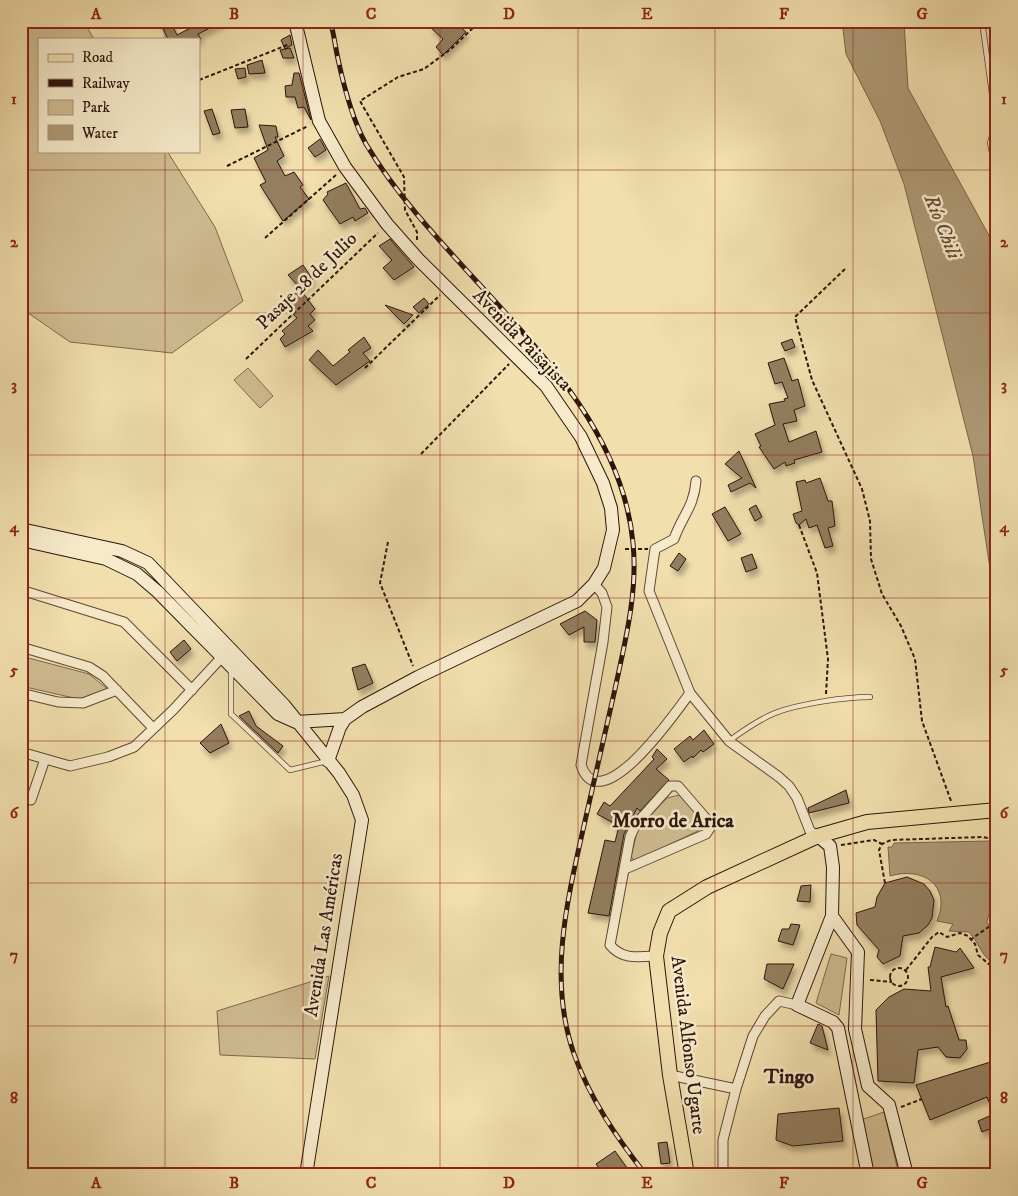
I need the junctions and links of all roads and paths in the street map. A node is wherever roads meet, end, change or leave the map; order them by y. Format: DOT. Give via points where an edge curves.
graph roads {
  1 [pos="295,21"];
  2 [pos="480,21"];
  3 [pos="982,21"];
  4 [pos="302,40"];
  5 [pos="200,80"];
  6 [pos="319,121"];
  7 [pos="227,166"];
  8 [pos="345,167"];
  9 [pos="997,176"];
  10 [pos="387,224"];
  11 [pos="265,238"];
  12 [pos="418,259"];
  13 [pos="845,269"];
  14 [pos="447,288"];
  15 [pos="516,357"];
  16 [pos="246,358"];
  17 [pos="365,368"];
  18 [pos="421,454"];
  19 [pos="696,480"];
  20 [pos="800,525"];
  21 [pos="21,529"];
  22 [pos="21,540"];
  23 [pos="388,542"];
  24 [pos="625,549"];
  25 [pos="651,549"];
  26 [pos="594,584"];
  27 [pos="21,590"];
  28 [pos="21,647"];
  29 [pos="221,658"];
  30 [pos="230,667"];
  31 [pos="418,677"];
  32 [pos="117,690"];
  33 [pos="192,690"];
  34 [pos="21,693"];
  35 [pos="690,693"];
  36 [pos="870,697"];
  37 [pos="825,702"];
  38 [pos="345,719"];
  39 [pos="296,722"];
  40 [pos="153,728"];
  41 [pos="729,741"];
  42 [pos="21,752"];
  43 [pos="46,759"];
  44 [pos="328,761"];
  45 [pos="31,800"];
  46 [pos="997,810"];
  47 [pos="958,814"];
  48 [pos="818,836"];
  49 [pos="997,840"];
  50 [pos="882,844"];
  51 [pos="830,846"];
  52 [pos="625,869"];
  53 [pos="885,883"];
  54 [pos="832,916"];
  55 [pos="997,921"];
  56 [pos="971,938"];
  57 [pos="656,956"];
  58 [pos="906,970"];
  59 [pos="857,971"];
  60 [pos="997,971"];
  61 [pos="892,982"];
  62 [pos="797,1005"];
  63 [pos="838,1028"];
  64 [pos="855,1029"];
  65 [pos="670,1075"];
  66 [pos="736,1089"];
  67 [pos="873,1091"];
  68 [pos="922,1099"];
  69 [pos="851,1100"];
  70 [pos="900,1107"];
  71 [pos="306,1175"];
  72 [pos="687,1175"];
  73 [pos="723,1175"];
  74 [pos="868,1175"];
  75 [pos="906,1175"];
  1 -- 4 [label="main road, Avenida Paisajista"];
  2 -- 12 [label="path" via="424,70 398,77 360,101 404,177 405,210 417,232"];
  3 -- 9 [label="lane" via="996,124 990,143"];
  4 -- 5 [label="path"];
  4 -- 6 [label="main road, Avenida Paisajista"];
  6 -- 7 [label="path"];
  6 -- 8 [label="main road, Avenida Paisajista"];
  8 -- 10 [label="main road, Avenida Paisajista"];
  8 -- 11 [label="path"];
  10 -- 12 [label="main road, Avenida Paisajista"];
  10 -- 16 [label="path, Pasaje 28 de Julio"];
  12 -- 14 [label="main road, Avenida Paisajista"];
  13 -- 47 [label="path" via="795,317 812,380 862,489 870,521 871,559 882,594 902,626 914,659 922,721 948,798"];
  14 -- 15 [label="main road, Avenida Paisajista"];
  14 -- 17 [label="path"];
  15 -- 18 [label="path"];
  15 -- 26 [label="main road, Avenida Paisajista" via="546,386 581,438 603,483 611,508 613,530 604,568"];
  19 -- 25 [label="street" via="694,498 674,539"];
  20 -- 37 [label="path" via="817,573 828,659"];
  21 -- 39 [label="main road, Avenida Las Américas" via="122,551 148,563 284,705"];
  22 -- 29 [label="main road, Avenida Las Américas" via="106,559 137,574"];
  23 -- 31 [label="path" via="380,583"];
  24 -- 25 [label="path, bridge"];
  25 -- 35 [label="street" via="649,591"];
  26 -- 31 [label="main road, Avenida Paisajista" via="577,601 559,612"];
  26 -- 35 [label="street" via="602,593 607,607 604,642 582,765 586,775 594,780 607,780 629,765 662,733"];
  27 -- 33 [label="street" via="124,622"];
  28 -- 32 [label="street" via="89,666"];
  29 -- 30 [label="main road, Avenida Las Américas"];
  29 -- 33 [label="street"];
  30 -- 39 [label="main road, Avenida Las Américas" via="278,714"];
  30 -- 44 [label="lane" via="231,714 290,770"];
  31 -- 38 [label="main road, Avenida Paisajista"];
  32 -- 34 [label="street" via="84,703 58,702"];
  32 -- 40 [label="street"];
  33 -- 40 [label="street"];
  35 -- 41 [label="street"];
  36 -- 37 [label="lane"];
  37 -- 41 [label="lane" via="777,712"];
  38 -- 39 [label="main road"];
  38 -- 44 [label="main road, Avenida Paisajista"];
  39 -- 44 [label="main road, Avenida Las Américas"];
  40 -- 43 [label="street" via="134,748 108,757 70,766"];
  41 -- 48 [label="street" via="789,786 810,831"];
  42 -- 43 [label="street"];
  43 -- 45 [label="street"];
  44 -- 71 [label="main road, Avenida Las Américas" via="353,796 362,820"];
  46 -- 47 [label="main road, Avenida Alfonso Ugarte"];
  47 -- 48 [label="main road, Avenida Alfonso Ugarte" via="867,822"];
  48 -- 51 [label="main road"];
  48 -- 57 [label="main road, Avenida Alfonso Ugarte" via="707,887 669,910"];
  49 -- 50 [label="path" via="974,837 891,840"];
  50 -- 51 [label="path" via="874,840"];
  50 -- 53 [label="path" via="879,850"];
  51 -- 54 [label="main road"];
  52 -- 52 [label="street" via="706,834 710,828 709,822 678,786 670,786 636,824 630,837"];
  52 -- 57 [label="street" via="610,945 624,956"];
  54 -- 59 [label="main road" via="858,952"];
  54 -- 62 [label="main road"];
  55 -- 56 [label="path"];
  56 -- 58 [label="path" via="960,933 947,937 939,932"];
  56 -- 60 [label="path" via="978,955"];
  57 -- 65 [label="main road, Avenida Alfonso Ugarte"];
  58 -- 61 [label="path" via="892,971"];
  58 -- 61 [label="path" via="905,983 900,986"];
  59 -- 61 [label="path" via="869,980"];
  59 -- 64 [label="main road"];
  62 -- 63 [label="main road" via="833,1022"];
  62 -- 66 [label="street" via="779,1001 766,1016 753,1036"];
  63 -- 64 [label="main road"];
  63 -- 69 [label="main road"];
  64 -- 67 [label="main road" via="868,1086"];
  65 -- 66 [label="street"];
  65 -- 72 [label="main road, Avenida Alfonso Ugarte"];
  66 -- 73 [label="street" via="724,1140"];
  67 -- 69 [label="main road"];
  67 -- 75 [label="main road" via="889,1106 901,1143"];
  68 -- 70 [label="path"];
  69 -- 74 [label="main road"];
}
